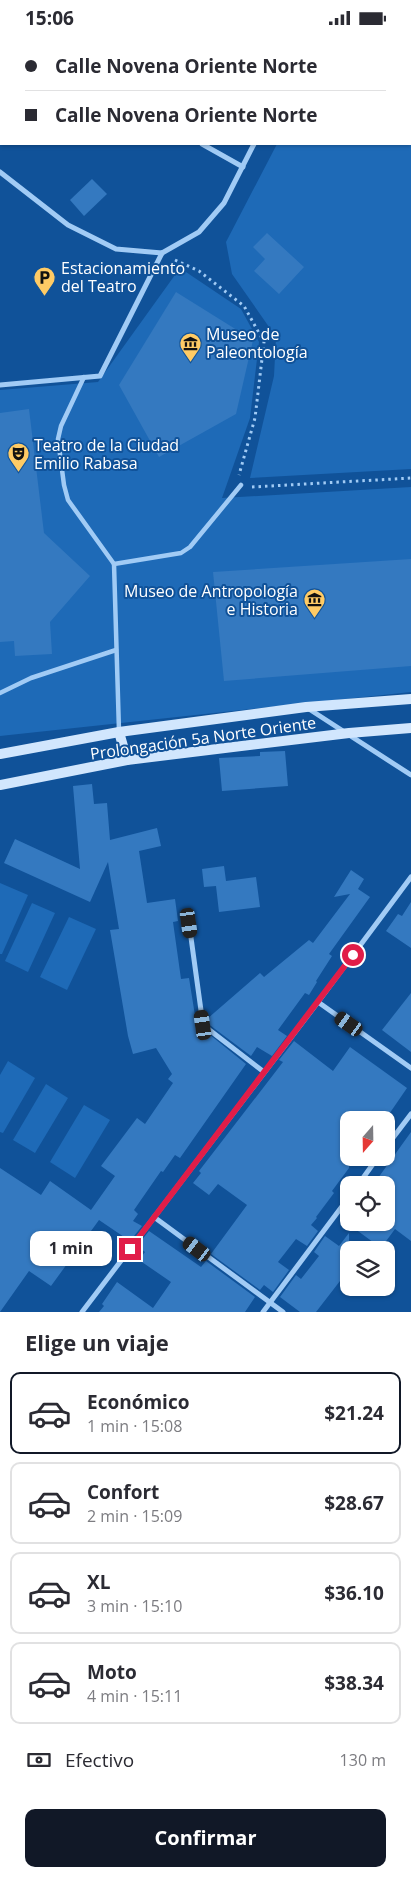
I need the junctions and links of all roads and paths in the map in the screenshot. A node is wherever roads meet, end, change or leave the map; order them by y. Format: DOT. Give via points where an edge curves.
graph roads {
  1 [pos="204,145"];
  2 [pos="254,145"];
  3 [pos="243,167"];
  4 [pos="0,172"];
  5 [pos="162,253"];
  6 [pos="84,377"];
  7 [pos="0,385"];
  8 [pos="411,478"];
  9 [pos="241,485"];
  10 [pos="114,564"];
  11 [pos="116,650"];
  12 [pos="0,693"];
  13 [pos="411,699"];
  14 [pos="306,707"];
  15 [pos="411,728"];
  16 [pos="119,732"];
  17 [pos="349,733"];
  18 [pos="0,755"];
  19 [pos="127,761"];
  20 [pos="411,775"];
  21 [pos="0,785"];
  22 [pos="411,877"];
  23 [pos="189,923"];
  24 [pos="318,1002"];
  25 [pos="411,1068"];
  26 [pos="264,1072"];
  27 [pos="411,1114"];
  28 [pos="395,1135"];
  29 [pos="340,1209"];
  30 [pos="154,1217"];
  31 [pos="270,1303"];
  32 [pos="82,1312"];
  33 [pos="263,1312"];
  34 [pos="282,1312"];
  1 -- 3 [label="street"];
  2 -- 3 [label="street"];
  3 -- 5 [label="street" via="224,203 199,232"];
  4 -- 5 [label="street" via="68,225 116,249"];
  5 -- 6 [label="street" via="100,376"];
  5 -- 9 [label="path" via="199,271 244,306 264,342 255,418 238,480"];
  6 -- 7 [label="street"];
  6 -- 10 [label="street" via="58,439 64,485 68,500"];
  8 -- 9 [label="path"];
  9 -- 10 [label="street" via="182,553"];
  10 -- 11 [label="street"];
  11 -- 12 [label="street" via="31,678"];
  11 -- 16 [label="street"];
  13 -- 14 [label="main road, Prolongación 5a Norte Oriente"];
  14 -- 16 [label="main road, Prolongación 5a Norte Oriente"];
  14 -- 17 [label="street"];
  15 -- 17 [label="main road, Prolongación 5a Norte Oriente"];
  16 -- 18 [label="main road, Prolongación 5a Norte Oriente"];
  16 -- 19 [label="main road"];
  17 -- 19 [label="main road, Prolongación 5a Norte Oriente"];
  17 -- 20 [label="street"];
  19 -- 21 [label="main road, Prolongación 5a Norte Oriente"];
  22 -- 24 [label="street"];
  23 -- 26 [label="street" via="203,1025"];
  24 -- 25 [label="street"];
  24 -- 26 [label="street"];
  26 -- 30 [label="street"];
  27 -- 28 [label="street"];
  29 -- 31 [label="street"];
  30 -- 31 [label="street"];
  30 -- 32 [label="street"];
  31 -- 33 [label="street"];
  31 -- 34 [label="street"];
}
